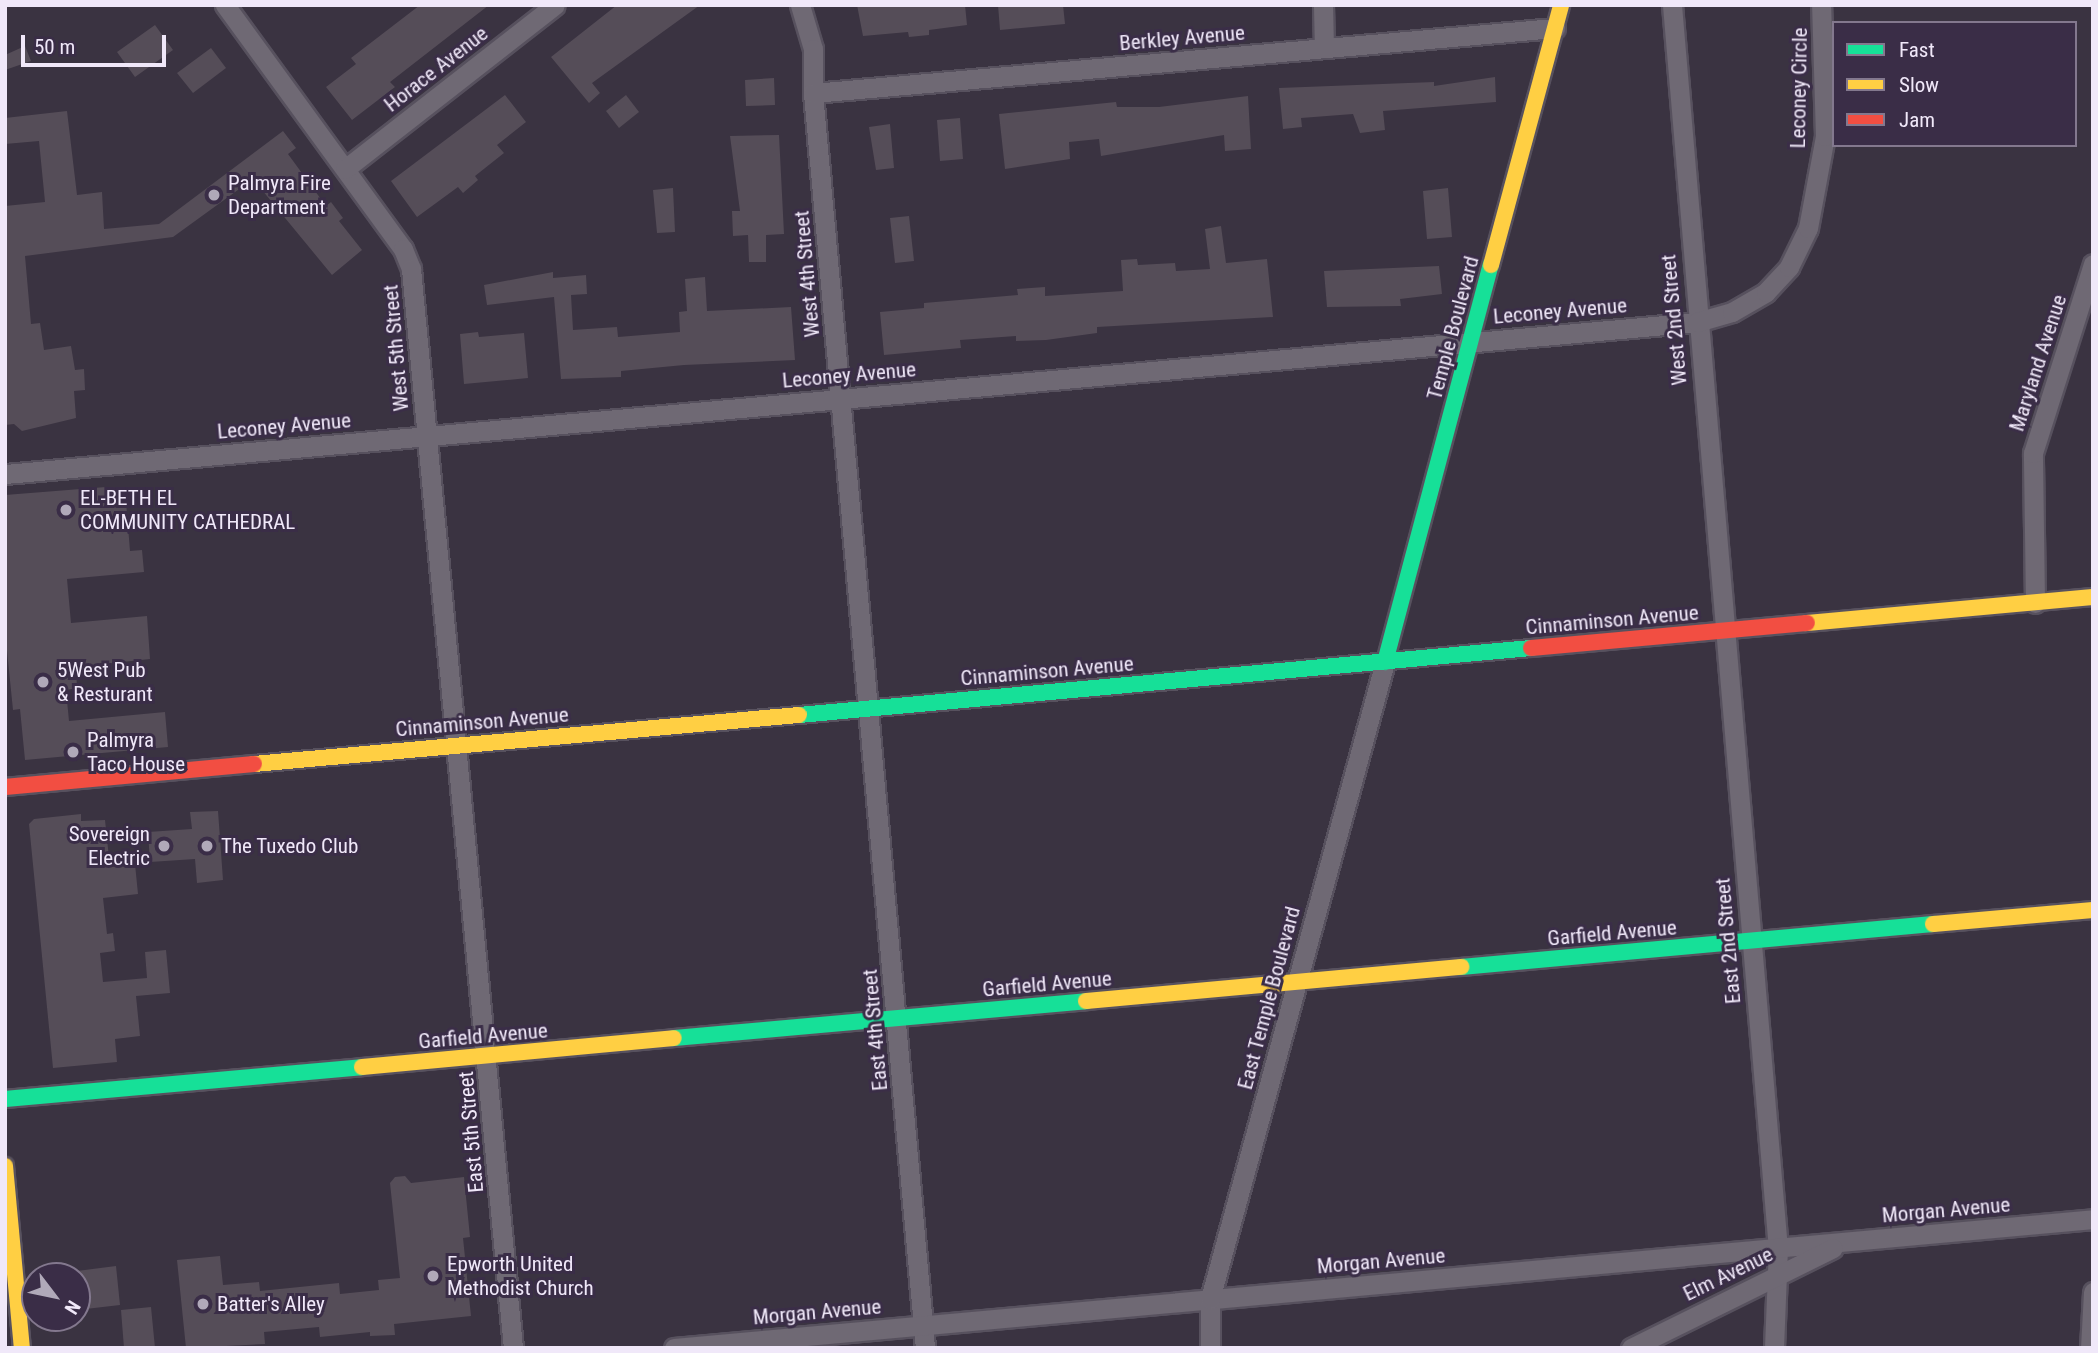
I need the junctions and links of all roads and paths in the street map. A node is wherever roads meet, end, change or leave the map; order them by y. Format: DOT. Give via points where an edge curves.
graph roads {
  1 [pos="225,5"];
  2 [pos="555,5"];
  3 [pos="800,5"];
  4 [pos="1323,5"];
  5 [pos="1561,5"];
  6 [pos="1672,5"];
  7 [pos="1821,5"];
  8 [pos="1555,29"];
  9 [pos="1324,48"];
  10 [pos="813,93"];
  11 [pos="345,169"];
  12 [pos="2093,264"];
  13 [pos="1697,322"];
  14 [pos="1471,342"];
  15 [pos="841,399"];
  16 [pos="427,436"];
  17 [pos="5,474"];
  18 [pos="2093,597"];
  19 [pos="2035,603"];
  20 [pos="1724,631"];
  21 [pos="1385,662"];
  22 [pos="869,708"];
  23 [pos="456,745"];
  24 [pos="5,787"];
  25 [pos="2093,910"];
  26 [pos="1751,941"];
  27 [pos="1297,982"];
  28 [pos="897,1019"];
  29 [pos="488,1057"];
  30 [pos="5,1100"];
  31 [pos="5,1166"];
  32 [pos="2093,1219"];
  33 [pos="1846,1242"];
  34 [pos="1778,1248"];
  35 [pos="1777,1275"];
  36 [pos="2093,1292"];
  37 [pos="1210,1299"];
  38 [pos="12,1312"];
  39 [pos="923,1325"];
  40 [pos="22,1348"];
  41 [pos="513,1348"];
  42 [pos="674,1348"];
  43 [pos="925,1348"];
  44 [pos="1210,1348"];
  45 [pos="1631,1348"];
  46 [pos="1774,1348"];
  47 [pos="2090,1348"];
  1 -- 11 [label="street, West 5th Street"];
  2 -- 11 [label="street, Horace Avenue"];
  3 -- 10 [label="street, West 4th Street" via="811,32"];
  4 -- 9 [label="street"];
  5 -- 8 [label="street, Temple Boulevard"];
  6 -- 13 [label="street, West 2nd Street"];
  7 -- 13 [label="street, Leconey Circle" via="1826,41 1825,136 1808,228 1789,267 1766,292 1731,312"];
  8 -- 9 [label="street, Berkley Avenue"];
  8 -- 14 [label="street, Temple Boulevard"];
  9 -- 10 [label="street, Berkley Avenue"];
  10 -- 15 [label="street, West 4th Street"];
  11 -- 16 [label="street, West 5th Street" via="403,249 411,269"];
  12 -- 19 [label="street, Maryland Avenue" via="2033,453"];
  13 -- 14 [label="street, Leconey Avenue"];
  13 -- 20 [label="street, West 2nd Street"];
  14 -- 15 [label="street, Leconey Avenue"];
  14 -- 21 [label="street, Temple Boulevard"];
  15 -- 16 [label="street, Leconey Avenue"];
  15 -- 22 [label="street, West 4th Street"];
  16 -- 17 [label="street, Leconey Avenue"];
  16 -- 23 [label="street, West 5th Street"];
  18 -- 19 [label="street, Cinnaminson Avenue"];
  19 -- 20 [label="street, Cinnaminson Avenue"];
  20 -- 21 [label="street, Cinnaminson Avenue"];
  20 -- 26 [label="street, East 2nd Street"];
  21 -- 22 [label="street, Cinnaminson Avenue"];
  21 -- 27 [label="street, East Temple Boulevard"];
  22 -- 23 [label="street, Cinnaminson Avenue"];
  22 -- 28 [label="street, East 4th Street"];
  23 -- 24 [label="street, Cinnaminson Avenue"];
  23 -- 29 [label="street, East 5th Street"];
  25 -- 26 [label="street, Garfield Avenue"];
  26 -- 27 [label="street, Garfield Avenue"];
  26 -- 34 [label="street, East 2nd Street"];
  27 -- 28 [label="street, Garfield Avenue"];
  27 -- 37 [label="street, East Temple Boulevard"];
  28 -- 29 [label="street, Garfield Avenue"];
  28 -- 39 [label="street, East 4th Street"];
  29 -- 30 [label="street, Garfield Avenue"];
  29 -- 41 [label="street, East 5th Street"];
  31 -- 38 [label="street"];
  32 -- 33 [label="street, Morgan Avenue"];
  33 -- 34 [label="street, Morgan Avenue"];
  33 -- 35 [label="street, Elm Avenue"];
  34 -- 35 [label="street, East 2nd Street"];
  34 -- 37 [label="street, Morgan Avenue"];
  35 -- 45 [label="street, Elm Avenue"];
  35 -- 46 [label="street, East 2nd Street"];
  36 -- 47 [label="street"];
  37 -- 39 [label="street, Morgan Avenue"];
  37 -- 44 [label="street, East Temple Boulevard"];
  38 -- 40 [label="street"];
  39 -- 42 [label="street, Morgan Avenue"];
  39 -- 43 [label="street, East 4th Street"];
}
